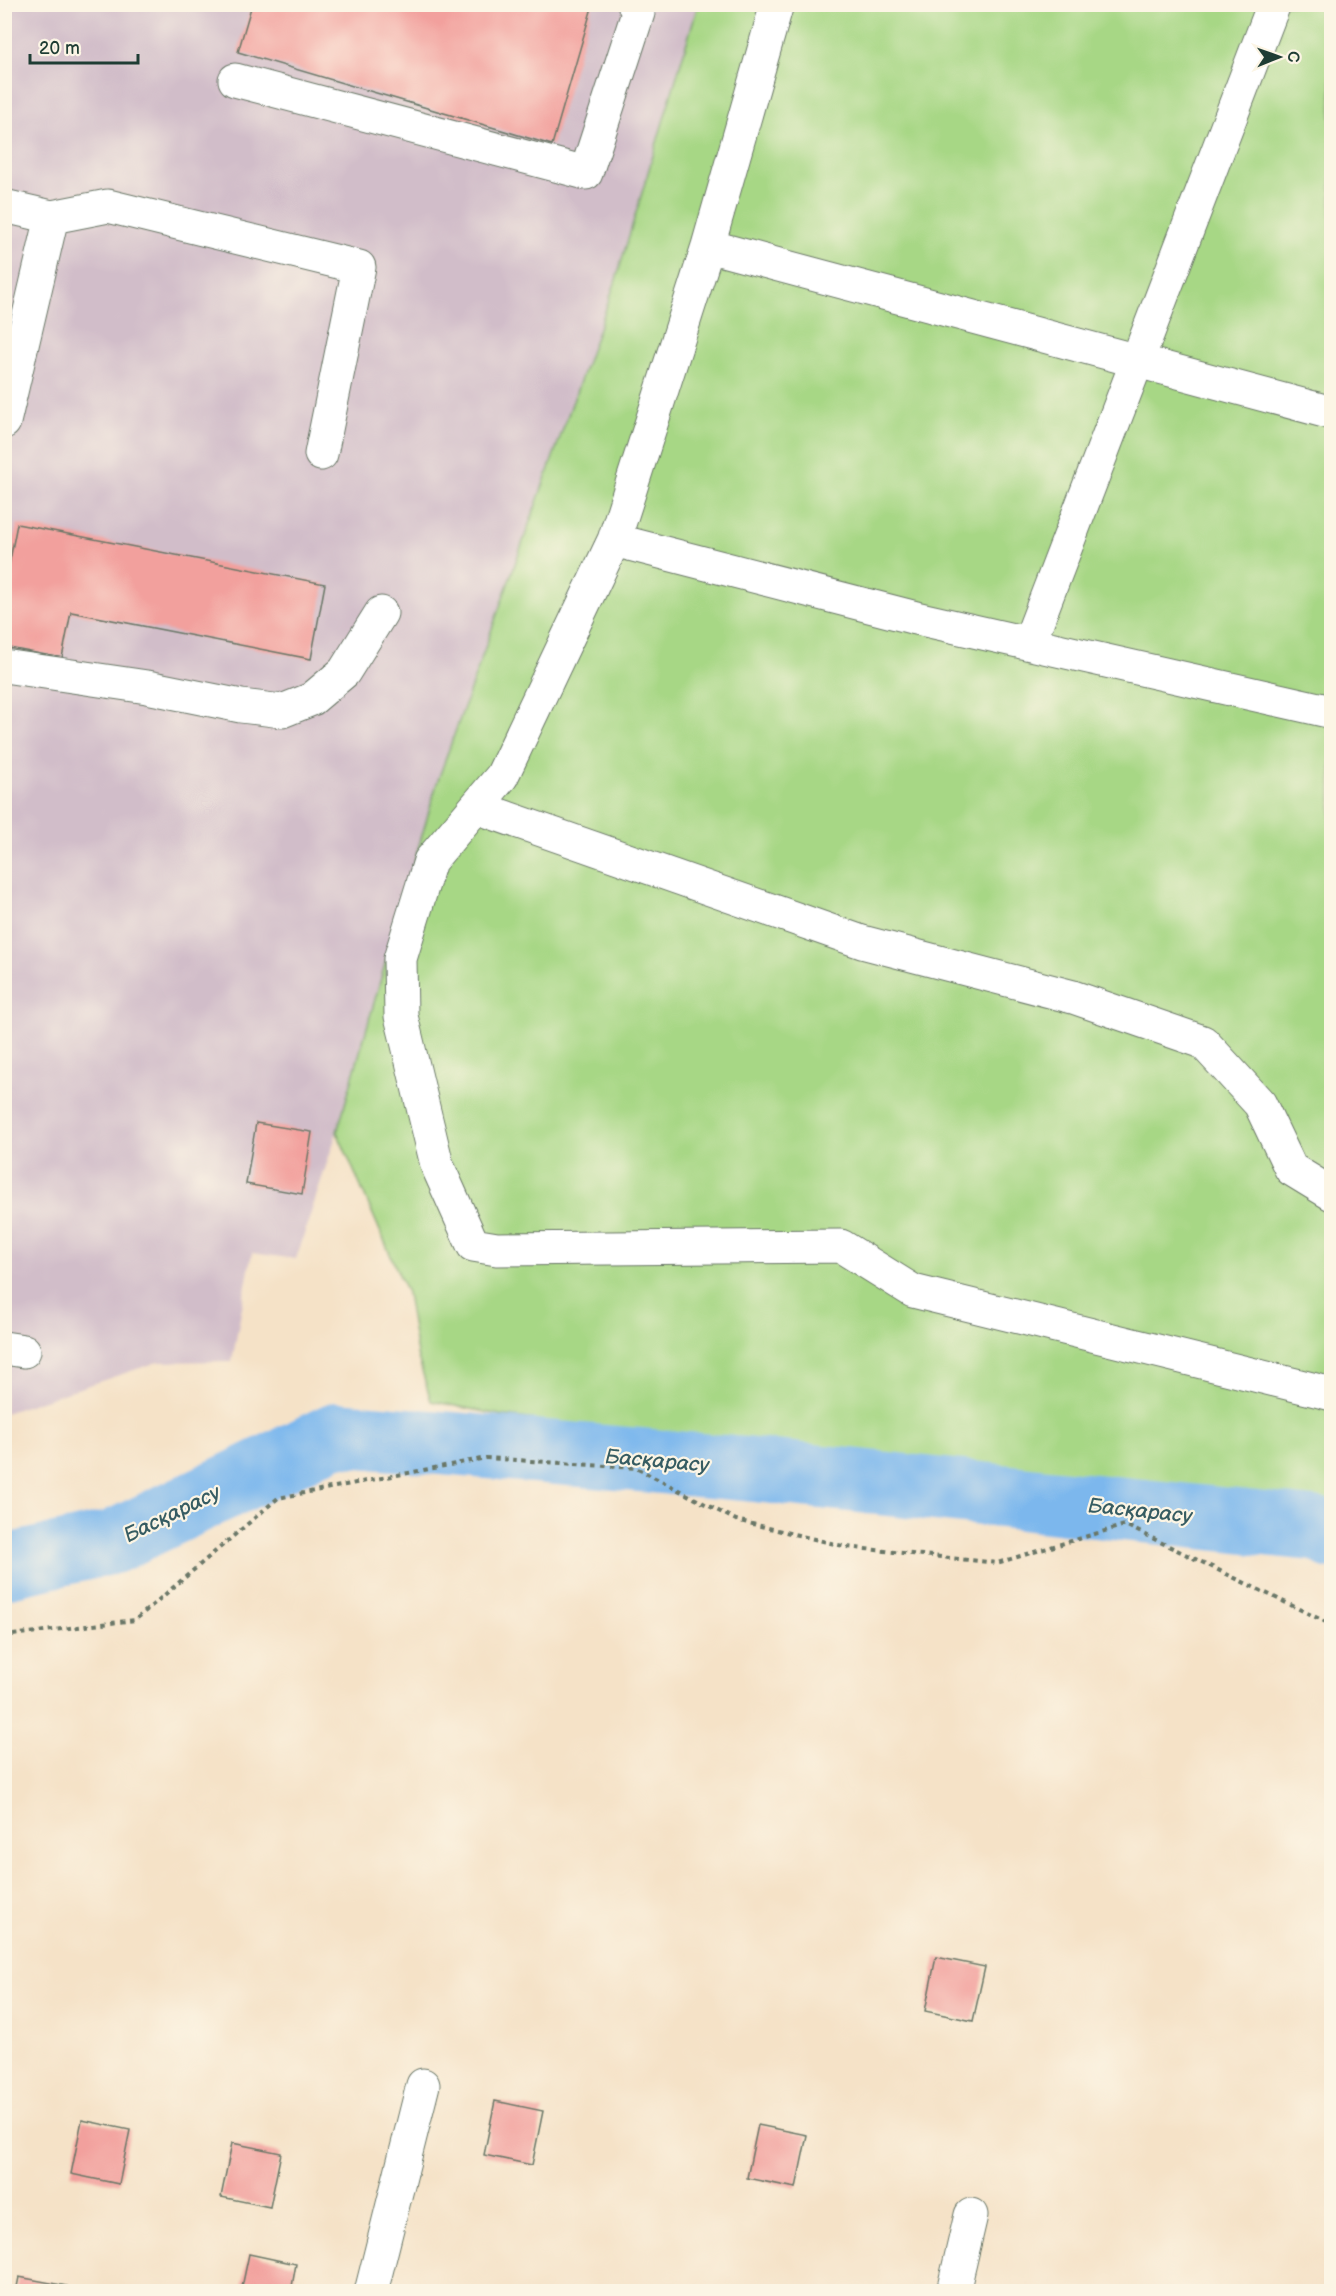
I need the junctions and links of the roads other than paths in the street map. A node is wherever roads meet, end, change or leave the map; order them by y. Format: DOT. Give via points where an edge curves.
graph roads {
  1 [pos="634,4"];
  2 [pos="777,4"];
  3 [pos="1274,4"];
  4 [pos="235,80"];
  5 [pos="4,206"];
  6 [pos="52,217"];
  7 [pos="708,246"];
  8 [pos="1137,363"];
  9 [pos="1332,413"];
  10 [pos="4,422"];
  11 [pos="321,454"];
  12 [pos="614,540"];
  13 [pos="381,613"];
  14 [pos="1029,644"];
  15 [pos="4,666"];
  16 [pos="1332,712"];
  17 [pos="476,807"];
  18 [pos="1332,1194"];
  19 [pos="1332,1394"];
  20 [pos="423,2085"];
  21 [pos="971,2215"];
  22 [pos="371,2292"];
  23 [pos="953,2292"];
  1 -- 4 [label="street" via="638,13 586,174"];
  2 -- 7 [label="street"];
  3 -- 8 [label="street"];
  5 -- 6 [label="street"];
  6 -- 10 [label="street"];
  6 -- 11 [label="street" via="108,206 359,267"];
  7 -- 8 [label="street"];
  7 -- 12 [label="street"];
  8 -- 9 [label="street"];
  8 -- 14 [label="street"];
  12 -- 14 [label="street"];
  12 -- 17 [label="street" via="502,776"];
  13 -- 15 [label="street" via="344,672 312,699 282,711"];
  14 -- 16 [label="street"];
  17 -- 18 [label="street" via="862,942 1073,997 1203,1042 1260,1104 1290,1169"];
  17 -- 19 [label="street" via="430,861 399,959 401,1016 437,1165 473,1245 497,1249 841,1246 913,1291"];
  20 -- 22 [label="street"];
  21 -- 23 [label="street"];
}
